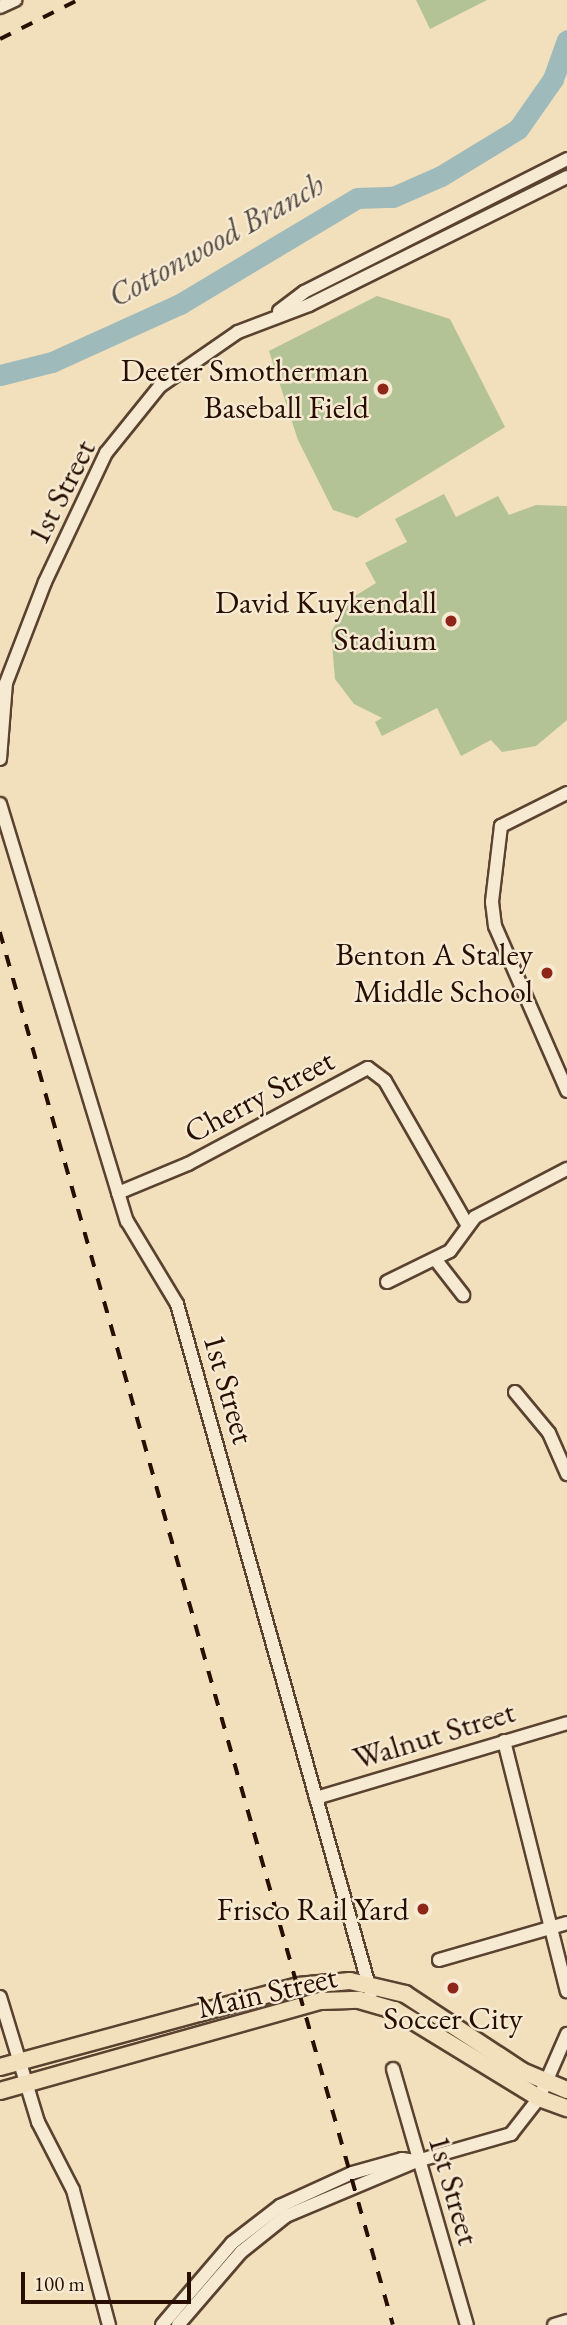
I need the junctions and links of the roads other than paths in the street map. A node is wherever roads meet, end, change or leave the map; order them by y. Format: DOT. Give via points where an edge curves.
graph roads {
  1 [pos="15,0"];
  2 [pos="0,7"];
  3 [pos="567,159"];
  4 [pos="567,177"];
  5 [pos="458,214"];
  6 [pos="466,228"];
  7 [pos="271,317"];
  8 [pos="0,759"];
  9 [pos="567,793"];
  10 [pos="0,804"];
  11 [pos="567,1091"];
  12 [pos="567,1169"];
  13 [pos="118,1193"];
  14 [pos="467,1224"];
  15 [pos="435,1259"];
  16 [pos="387,1282"];
  17 [pos="463,1295"];
  18 [pos="515,1392"];
  19 [pos="567,1474"];
  20 [pos="567,1723"];
  21 [pos="505,1741"];
  22 [pos="316,1798"];
  23 [pos="567,1923"];
  24 [pos="554,1927"];
  25 [pos="439,1960"];
  26 [pos="368,1983"];
  27 [pos="567,1991"];
  28 [pos="0,1997"];
  29 [pos="374,2003"];
  30 [pos="567,2034"];
  31 [pos="19,2063"];
  32 [pos="0,2067"];
  33 [pos="393,2068"];
  34 [pos="546,2082"];
  35 [pos="25,2084"];
  36 [pos="567,2090"];
  37 [pos="0,2091"];
  38 [pos="538,2098"];
  39 [pos="567,2108"];
  40 [pos="417,2161"];
  41 [pos="567,2321"];
  42 [pos="109,2325"];
  43 [pos="162,2325"];
  44 [pos="178,2325"];
  45 [pos="467,2325"];
  46 [pos="554,2325"];
  1 -- 2 [label="street"];
  3 -- 5 [label="street, 1st Street"];
  4 -- 6 [label="street, 1st Street"];
  5 -- 6 [label="street"];
  5 -- 7 [label="street, 1st Street" via="304,292"];
  6 -- 7 [label="street, 1st Street"];
  7 -- 8 [label="street, 1st Street" via="238,332 160,386 106,453 6,683"];
  9 -- 11 [label="street" via="501,826 492,901 495,926"];
  10 -- 13 [label="street, 1st Street"];
  12 -- 14 [label="street"];
  13 -- 14 [label="street, Cherry Street" via="188,1164 369,1068 385,1081"];
  13 -- 22 [label="street, 1st Street" via="145,1257 177,1304"];
  14 -- 15 [label="street" via="464,1236"];
  15 -- 16 [label="street"];
  15 -- 17 [label="street"];
  18 -- 19 [label="street" via="549,1433"];
  20 -- 21 [label="street, Walnut Street"];
  21 -- 22 [label="street, Walnut Street"];
  21 -- 24 [label="street"];
  22 -- 26 [label="street, 1st Street"];
  23 -- 24 [label="street"];
  24 -- 25 [label="street"];
  24 -- 27 [label="street"];
  26 -- 29 [label="street, 1st Street"];
  26 -- 31 [label="main road, Main Street" via="298,1986"];
  26 -- 34 [label="main road, Main Street" via="405,1994"];
  28 -- 31 [label="street"];
  29 -- 35 [label="main road, Main Street" via="321,2001"];
  29 -- 38 [label="main road, Main Street" via="433,2030"];
  30 -- 34 [label="street"];
  31 -- 32 [label="main road, Main Street"];
  31 -- 35 [label="street"];
  33 -- 40 [label="street, 1st Street"];
  34 -- 36 [label="main road, Main Street"];
  34 -- 38 [label="street"];
  35 -- 37 [label="main road, Main Street"];
  35 -- 42 [label="street" via="73,2190"];
  38 -- 39 [label="main road, Main Street"];
  38 -- 40 [label="street" via="506,2137"];
  40 -- 43 [label="street" via="402,2159 352,2173 271,2212 232,2243"];
  40 -- 44 [label="street" via="286,2216 241,2252"];
  40 -- 45 [label="street, 1st Street"];
  41 -- 46 [label="street"];
}
